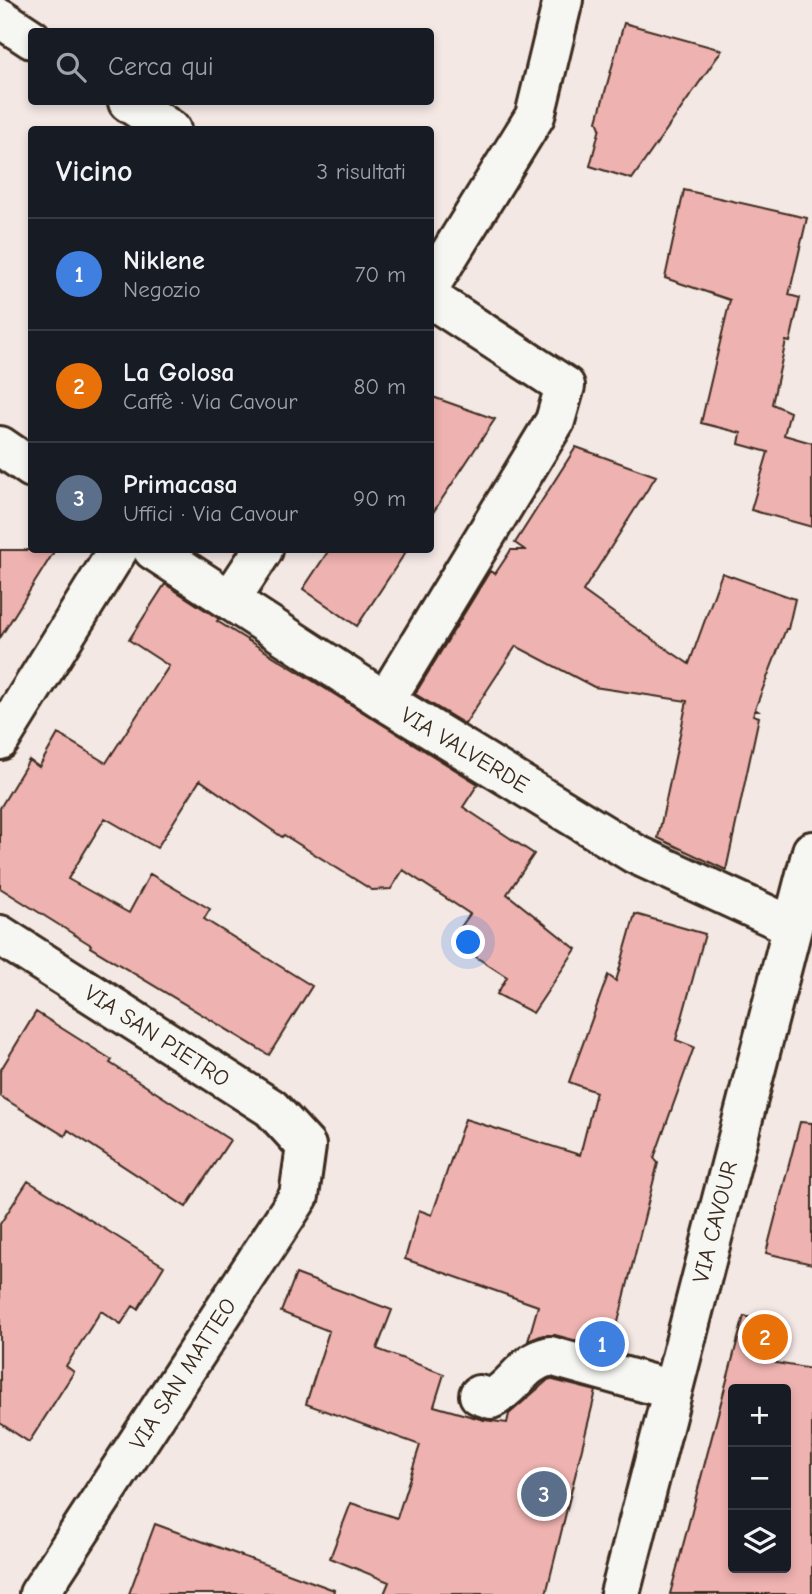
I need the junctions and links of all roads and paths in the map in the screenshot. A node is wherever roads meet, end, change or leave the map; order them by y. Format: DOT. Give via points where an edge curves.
graph roads {
  1 [pos="563,0"];
  2 [pos="0,18"];
  3 [pos="28,36"];
  4 [pos="133,105"];
  5 [pos="165,126"];
  6 [pos="434,280"];
  7 [pos="434,301"];
  8 [pos="0,446"];
  9 [pos="28,465"];
  10 [pos="116,553"];
  11 [pos="158,553"];
  12 [pos="261,553"];
  13 [pos="230,600"];
  14 [pos="385,701"];
  15 [pos="0,740"];
  16 [pos="812,851"];
  17 [pos="792,926"];
  18 [pos="0,936"];
  19 [pos="306,1146"];
  20 [pos="672,1390"];
  21 [pos="478,1395"];
  22 [pos="39,1594"];
  23 [pos="620,1594"];
  1 -- 6 [label="street" via="535,116"];
  2 -- 3 [label="street"];
  4 -- 5 [label="street"];
  7 -- 14 [label="street" via="565,386 555,421"];
  8 -- 9 [label="street"];
  10 -- 15 [label="street"];
  11 -- 13 [label="street, VIA VALVERDE"];
  12 -- 13 [label="street"];
  13 -- 14 [label="street, VIA VALVERDE"];
  14 -- 17 [label="street, VIA VALVERDE" via="635,854"];
  16 -- 17 [label="street, VIA CAVOUR"];
  17 -- 20 [label="street, VIA CAVOUR"];
  18 -- 19 [label="street, VIA SAN PIETRO" via="271,1108"];
  19 -- 22 [label="street, VIA SAN MATTEO" via="299,1196"];
  20 -- 21 [label="street" via="550,1356 526,1366 505,1392 491,1399"];
  20 -- 23 [label="street, VIA CAVOUR"];
}
